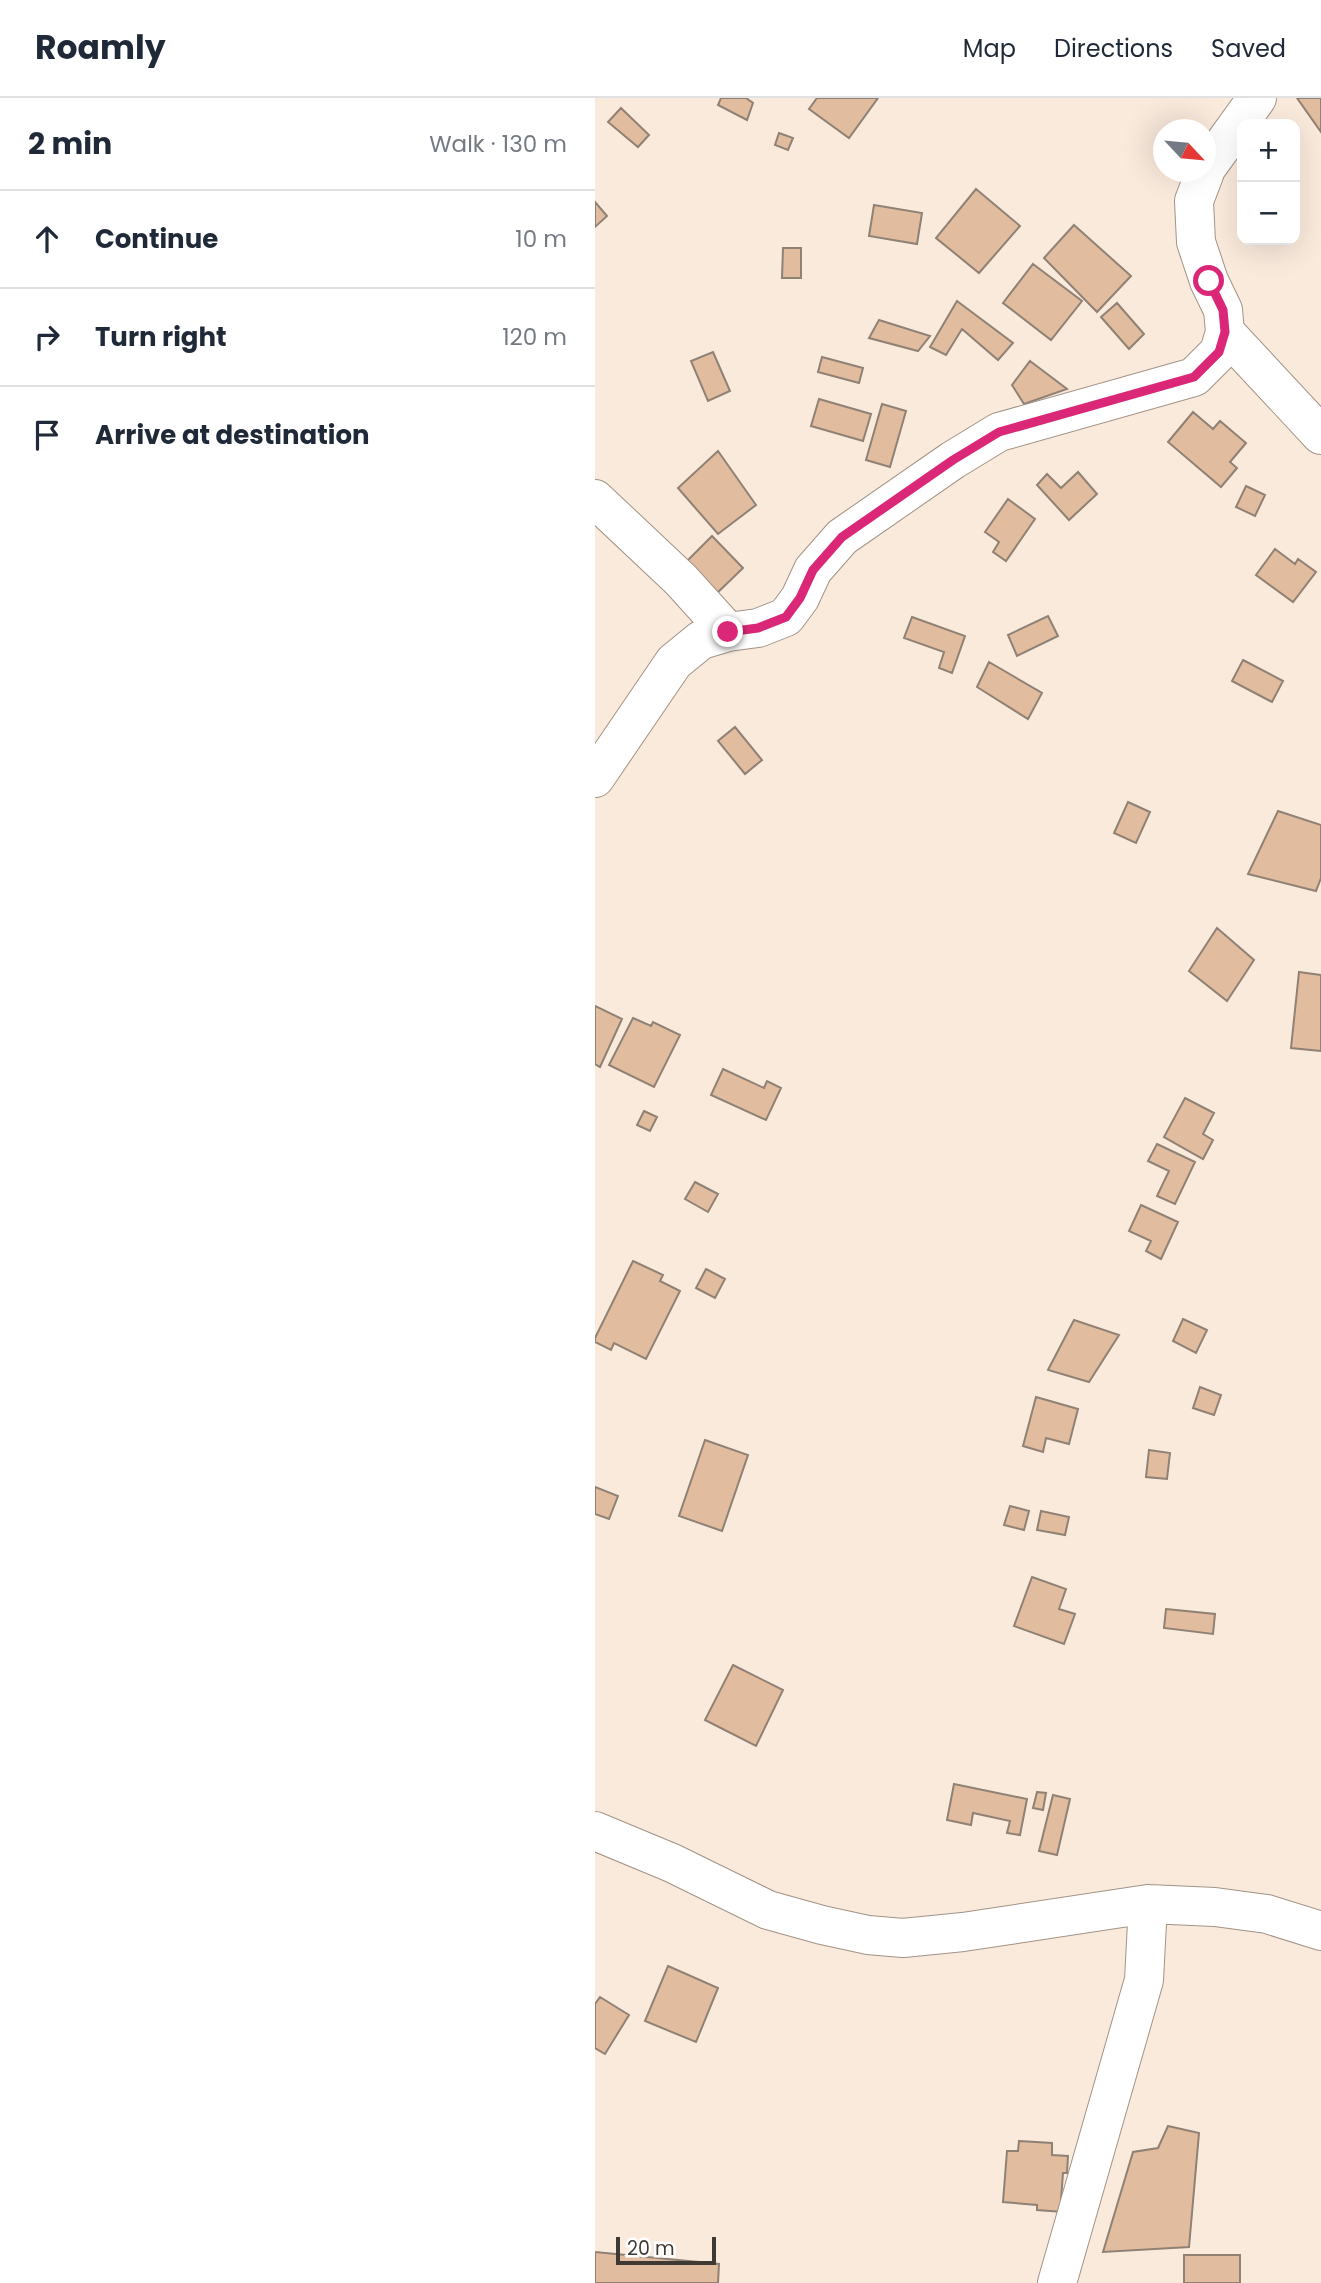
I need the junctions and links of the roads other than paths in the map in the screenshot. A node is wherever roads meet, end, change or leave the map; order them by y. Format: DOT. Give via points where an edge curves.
graph roads {
  1 [pos="1257,98"];
  2 [pos="1216,156"];
  3 [pos="1201,182"];
  4 [pos="1225,332"];
  5 [pos="1321,435"];
  6 [pos="595,499"];
  7 [pos="728,632"];
  8 [pos="595,778"];
  9 [pos="595,1831"];
  10 [pos="1148,1904"];
  11 [pos="1321,1931"];
  12 [pos="1057,2283"];
  1 -- 2 [label="street"];
  3 -- 4 [label="street" via="1194,201 1196,242 1223,310"];
  4 -- 5 [label="street"];
  4 -- 7 [label="street" via="1219,352 1194,377 999,432 842,537 813,570 786,617 758,628"];
  6 -- 7 [label="street" via="681,580"];
  7 -- 8 [label="street" via="701,640 674,662"];
  9 -- 10 [label="street" via="768,1910 868,1935 903,1938 963,1932"];
  10 -- 11 [label="street" via="1215,1906 1267,1914"];
  10 -- 12 [label="street" via="1144,1980"];
}
